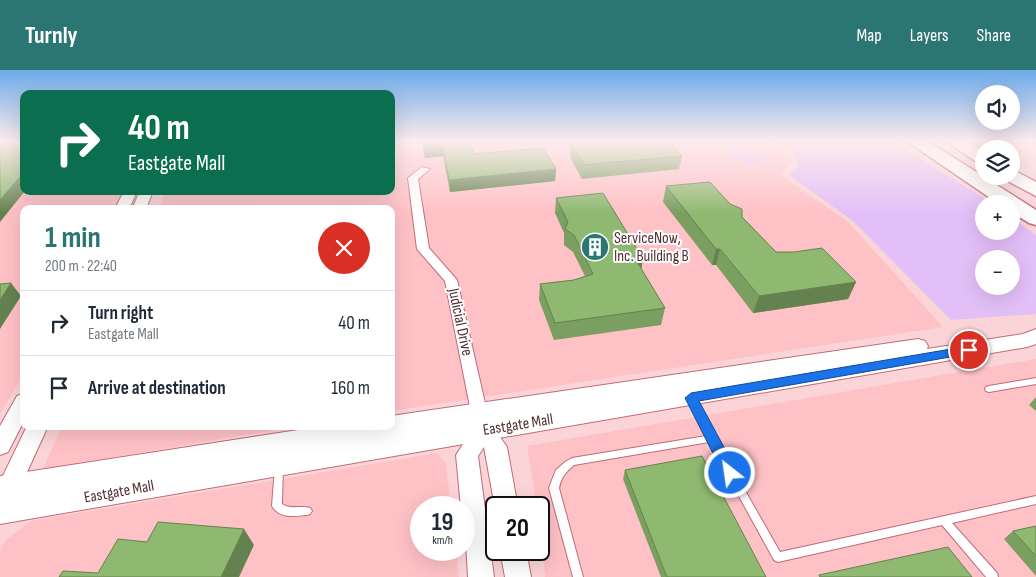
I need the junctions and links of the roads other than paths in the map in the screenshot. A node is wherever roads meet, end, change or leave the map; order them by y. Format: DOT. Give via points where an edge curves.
graph roads {
  1 [pos="954,166"];
  2 [pos="425,169"];
  3 [pos="1020,180"];
  4 [pos="1005,185"];
  5 [pos="1011,185"];
  6 [pos="1036,190"];
  7 [pos="1036,201"];
  8 [pos="1036,204"];
  9 [pos="1036,219"];
  10 [pos="1036,331"];
  11 [pos="1036,336"];
  12 [pos="1036,381"];
  13 [pos="989,388"];
  14 [pos="691,398"];
  15 [pos="20,408"];
  16 [pos="481,422"];
  17 [pos="395,426"];
  18 [pos="36,430"];
  19 [pos="367,430"];
  20 [pos="711,438"];
  21 [pos="0,446"];
  22 [pos="279,464"];
  23 [pos="3,492"];
  24 [pos="504,496"];
  25 [pos="1036,500"];
  26 [pos="307,510"];
  27 [pos="0,512"];
  28 [pos="944,520"];
  29 [pos="515,561"];
  30 [pos="481,577"];
  31 [pos="518,577"];
  32 [pos="578,577"];
  33 [pos="992,577"];
  1 -- 9 [label="highway"];
  2 -- 16 [label="street, Judicial Drive" via="413,178 423,250 451,280"];
  3 -- 6 [label="highway"];
  4 -- 8 [label="highway"];
  5 -- 7 [label="highway"];
  10 -- 16 [label="main road, Eastgate Mall" via="1015,330"];
  11 -- 14 [label="main road, Eastgate Mall" via="950,354"];
  12 -- 13 [label="lane"];
  14 -- 16 [label="main road, Eastgate Mall"];
  14 -- 20 [label="lane"];
  15 -- 21 [label="street"];
  16 -- 17 [label="main road, Eastgate Mall"];
  16 -- 22 [label="main road, Eastgate Mall"];
  16 -- 24 [label="street, Judicial Drive" via="496,447"];
  16 -- 30 [label="street" via="467,456"];
  18 -- 23 [label="street"];
  19 -- 23 [label="main road, Eastgate Mall"];
  20 -- 28 [label="lane" via="778,557"];
  20 -- 32 [label="lane" via="572,462 562,469 556,476 554,488"];
  22 -- 26 [label="lane" via="276,506 285,512"];
  22 -- 27 [label="main road, Eastgate Mall"];
  25 -- 28 [label="lane"];
  28 -- 33 [label="lane"];
  29 -- 31 [label="street"];
}
